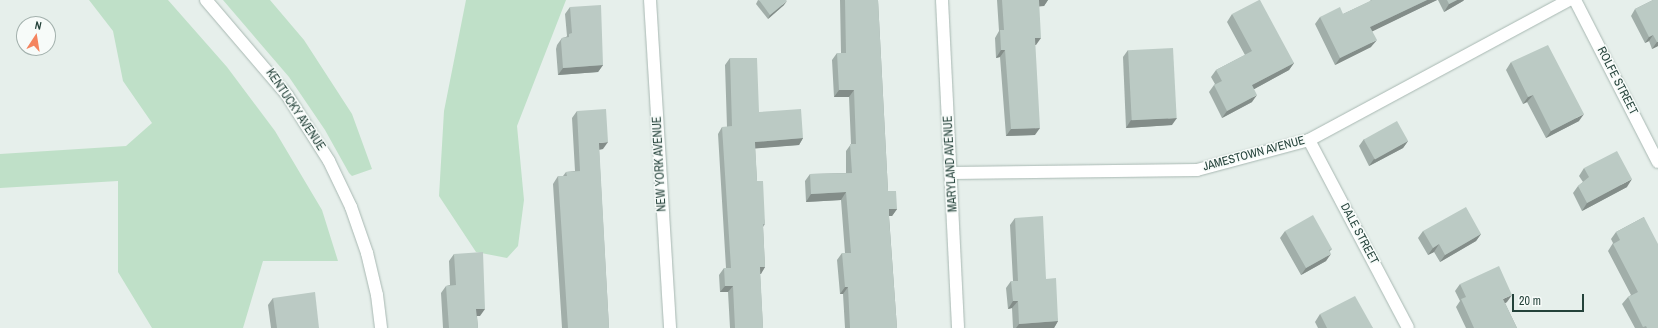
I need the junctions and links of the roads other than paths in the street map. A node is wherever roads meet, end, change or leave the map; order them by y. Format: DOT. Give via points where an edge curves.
graph roads {
  1 [pos="206,0"];
  2 [pos="650,0"];
  3 [pos="942,0"];
  4 [pos="1569,0"];
  5 [pos="1575,0"];
  6 [pos="1309,140"];
  7 [pos="1658,162"];
  8 [pos="952,173"];
  9 [pos="381,328"];
  10 [pos="670,328"];
  11 [pos="958,328"];
  12 [pos="1408,328"];
  1 -- 9 [label="street, KENTUCKY AVENUE" via="287,95 329,161 351,208 367,253 377,295"];
  2 -- 10 [label="street, NEW YORK AVENUE"];
  3 -- 8 [label="street, MARYLAND AVENUE"];
  4 -- 6 [label="street, JAMESTOWN AVENUE"];
  5 -- 7 [label="street, ROLFE STREET"];
  6 -- 8 [label="street, JAMESTOWN AVENUE" via="1197,170"];
  6 -- 12 [label="street, DALE STREET"];
  8 -- 11 [label="street, MARYLAND AVENUE"];
}
